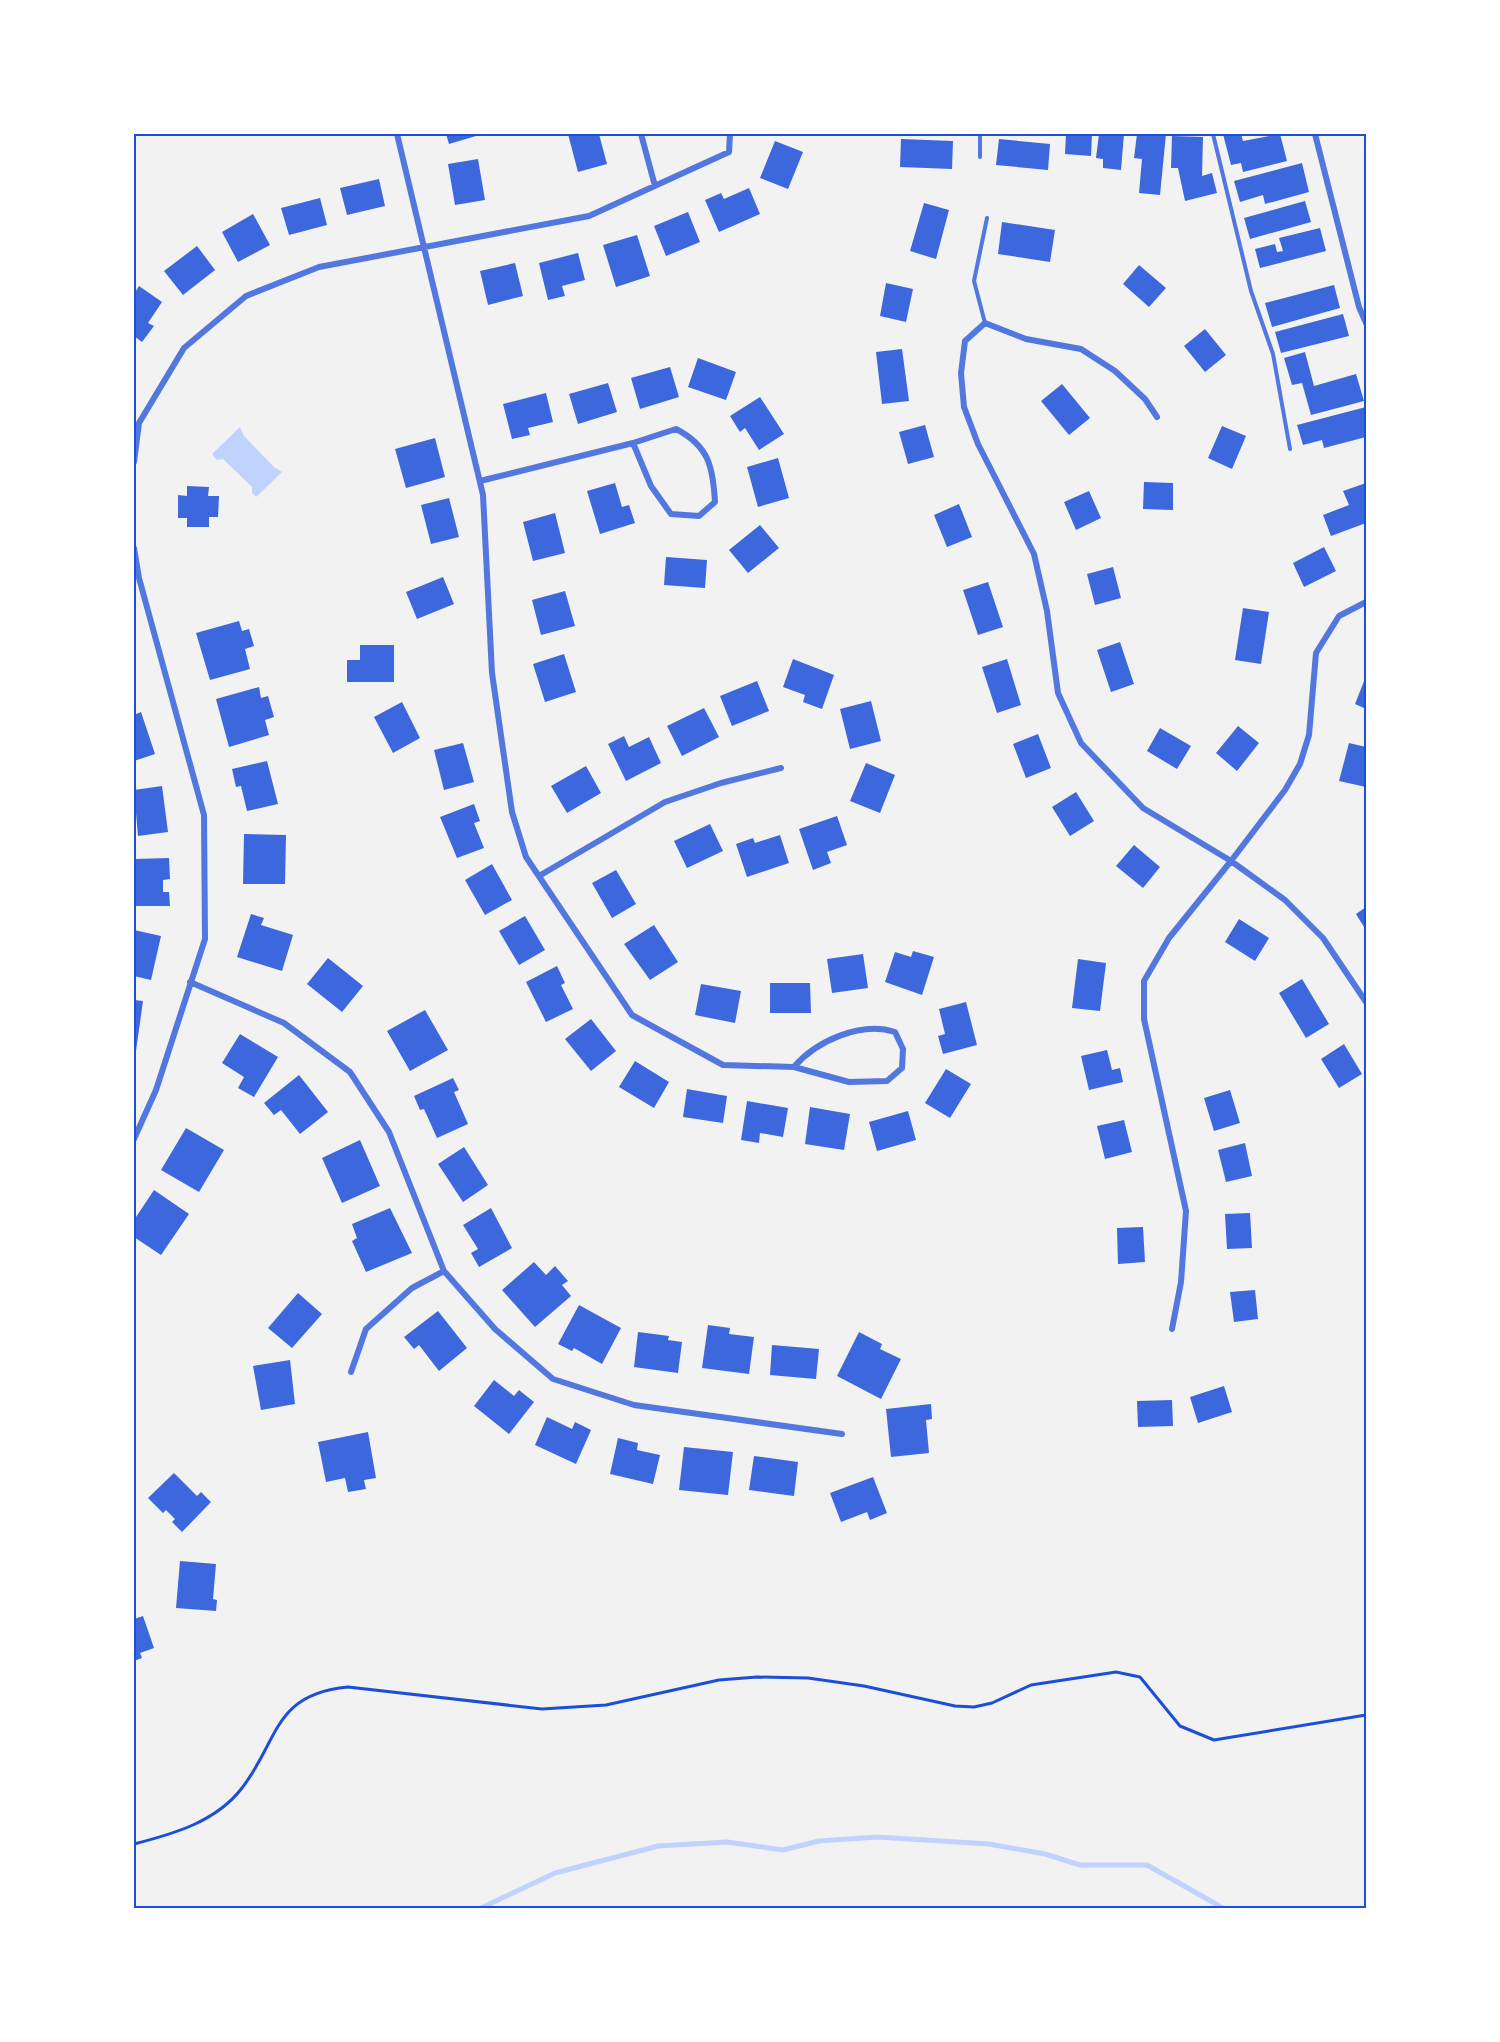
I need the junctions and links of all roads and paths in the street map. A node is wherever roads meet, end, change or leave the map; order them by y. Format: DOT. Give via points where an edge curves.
graph roads {
  1 [pos="397,134"];
  2 [pos="641,134"];
  3 [pos="730,134"];
  4 [pos="980,134"];
  5 [pos="1213,134"];
  6 [pos="1315,134"];
  7 [pos="980,157"];
  8 [pos="655,186"];
  9 [pos="987,218"];
  10 [pos="424,246"];
  11 [pos="985,323"];
  12 [pos="1366,323"];
  13 [pos="1157,417"];
  14 [pos="633,443"];
  15 [pos="1290,449"];
  16 [pos="134,462"];
  17 [pos="480,481"];
  18 [pos="134,548"];
  19 [pos="1366,602"];
  20 [pos="781,768"];
  21 [pos="1231,861"];
  22 [pos="539,876"];
  23 [pos="190,982"];
  24 [pos="1366,1002"];
  25 [pos="794,1067"];
  26 [pos="134,1139"];
  27 [pos="444,1271"];
  28 [pos="1172,1329"];
  29 [pos="351,1372"];
  30 [pos="842,1434"];
  31 [pos="1366,1714"];
  32 [pos="134,1844"];
  1 -- 10 [label="street"];
  2 -- 8 [label="street"];
  3 -- 8 [label="street" via="729,152"];
  4 -- 7 [label="lane"];
  5 -- 15 [label="lane" via="1251,291 1273,354"];
  6 -- 12 [label="street"];
  8 -- 10 [label="street" via="589,216"];
  9 -- 11 [label="lane" via="974,280"];
  10 -- 16 [label="street" via="319,267 246,296 184,348 139,423"];
  10 -- 17 [label="street"];
  11 -- 13 [label="street" via="1026,339 1081,349 1115,371 1145,399"];
  11 -- 21 [label="street" via="965,341 961,373 964,407 978,444 1034,554 1058,693 1081,743 1143,808"];
  14 -- 14 [label="street" via="651,486 670,514 699,516 715,502 714,470 696,439 676,429"];
  14 -- 17 [label="street"];
  17 -- 22 [label="street" via="492,673 512,812 526,857"];
  18 -- 23 [label="street" via="204,815 205,939"];
  19 -- 21 [label="street" via="1339,616 1316,653 1309,735 1300,764"];
  20 -- 22 [label="street" via="665,802"];
  21 -- 24 [label="street" via="1285,900 1323,938"];
  21 -- 28 [label="street" via="1169,938 1144,981 1144,1019 1186,1211"];
  22 -- 25 [label="street" via="632,1015 723,1065"];
  23 -- 26 [label="street" via="156,1090"];
  23 -- 27 [label="street" via="284,1023 350,1072 389,1132"];
  25 -- 25 [label="street" via="849,1082 887,1081 902,1068 903,1049 895,1032 868,1028 819,1047"];
  27 -- 29 [label="street" via="412,1288 366,1329"];
  27 -- 30 [label="street" via="495,1329 553,1379 634,1405"];
  31 -- 32 [label="path" via="1214,1740 1180,1726 1140,1677 1116,1672 1031,1685 993,1703 974,1707 808,1678 719,1680 572,1709 348,1687 327,1689 309,1695 291,1710 271,1734 241,1789 213,1815 187,1828"];
}
